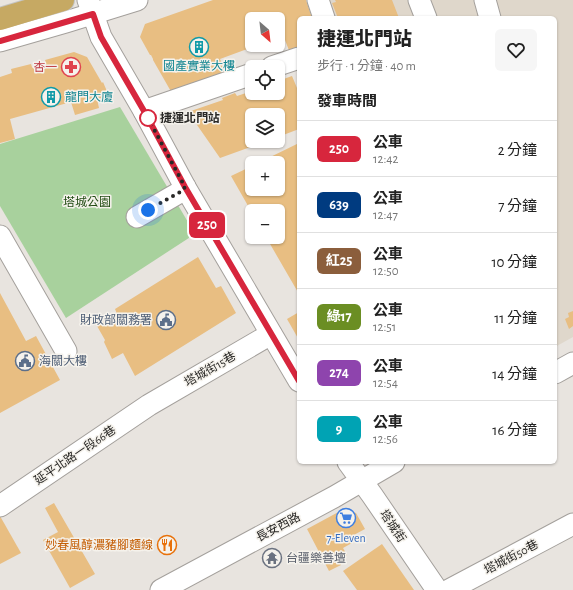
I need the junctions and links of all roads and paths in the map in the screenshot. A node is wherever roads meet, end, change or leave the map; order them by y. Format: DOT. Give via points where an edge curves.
graph roads {
  1 [pos="63,0"];
  2 [pos="137,0"];
  3 [pos="318,0"];
  4 [pos="420,0"];
  5 [pos="485,0"];
  6 [pos="90,7"];
  7 [pos="323,16"];
  8 [pos="425,16"];
  9 [pos="489,16"];
  10 [pos="0,19"];
  11 [pos="0,41"];
  12 [pos="46,41"];
  13 [pos="0,53"];
  14 [pos="297,59"];
  15 [pos="285,63"];
  16 [pos="245,76"];
  17 [pos="144,111"];
  18 [pos="185,187"];
  19 [pos="137,216"];
  20 [pos="0,236"];
  21 [pos="271,334"];
  22 [pos="66,351"];
  23 [pos="573,363"];
  24 [pos="557,372"];
  25 [pos="297,378"];
  26 [pos="149,405"];
  27 [pos="349,464"];
  28 [pos="391,464"];
  29 [pos="362,482"];
  30 [pos="0,506"];
  31 [pos="573,524"];
  32 [pos="161,590"];
  33 [pos="437,590"];
  34 [pos="449,590"];
  1 -- 10 [label="highway"];
  2 -- 6 [label="street"];
  3 -- 7 [label="street"];
  4 -- 8 [label="street"];
  5 -- 9 [label="street"];
  6 -- 11 [label="street"];
  6 -- 17 [label="street" via="101,37"];
  12 -- 13 [label="street"];
  14 -- 15 [label="street"];
  16 -- 17 [label="street"];
  17 -- 18 [label="street"];
  18 -- 19 [label="street"];
  18 -- 21 [label="street"];
  20 -- 22 [label="street"];
  21 -- 25 [label="street"];
  21 -- 26 [label="street, 塔城街15巷"];
  23 -- 24 [label="street"];
  26 -- 30 [label="street, 延平北路一段66巷"];
  27 -- 29 [label="street, 塔城街"];
  28 -- 29 [label="street, 長安西路"];
  29 -- 32 [label="street, 長安西路"];
  29 -- 33 [label="street, 塔城街"];
  31 -- 34 [label="street, 塔城街50巷"];
}
